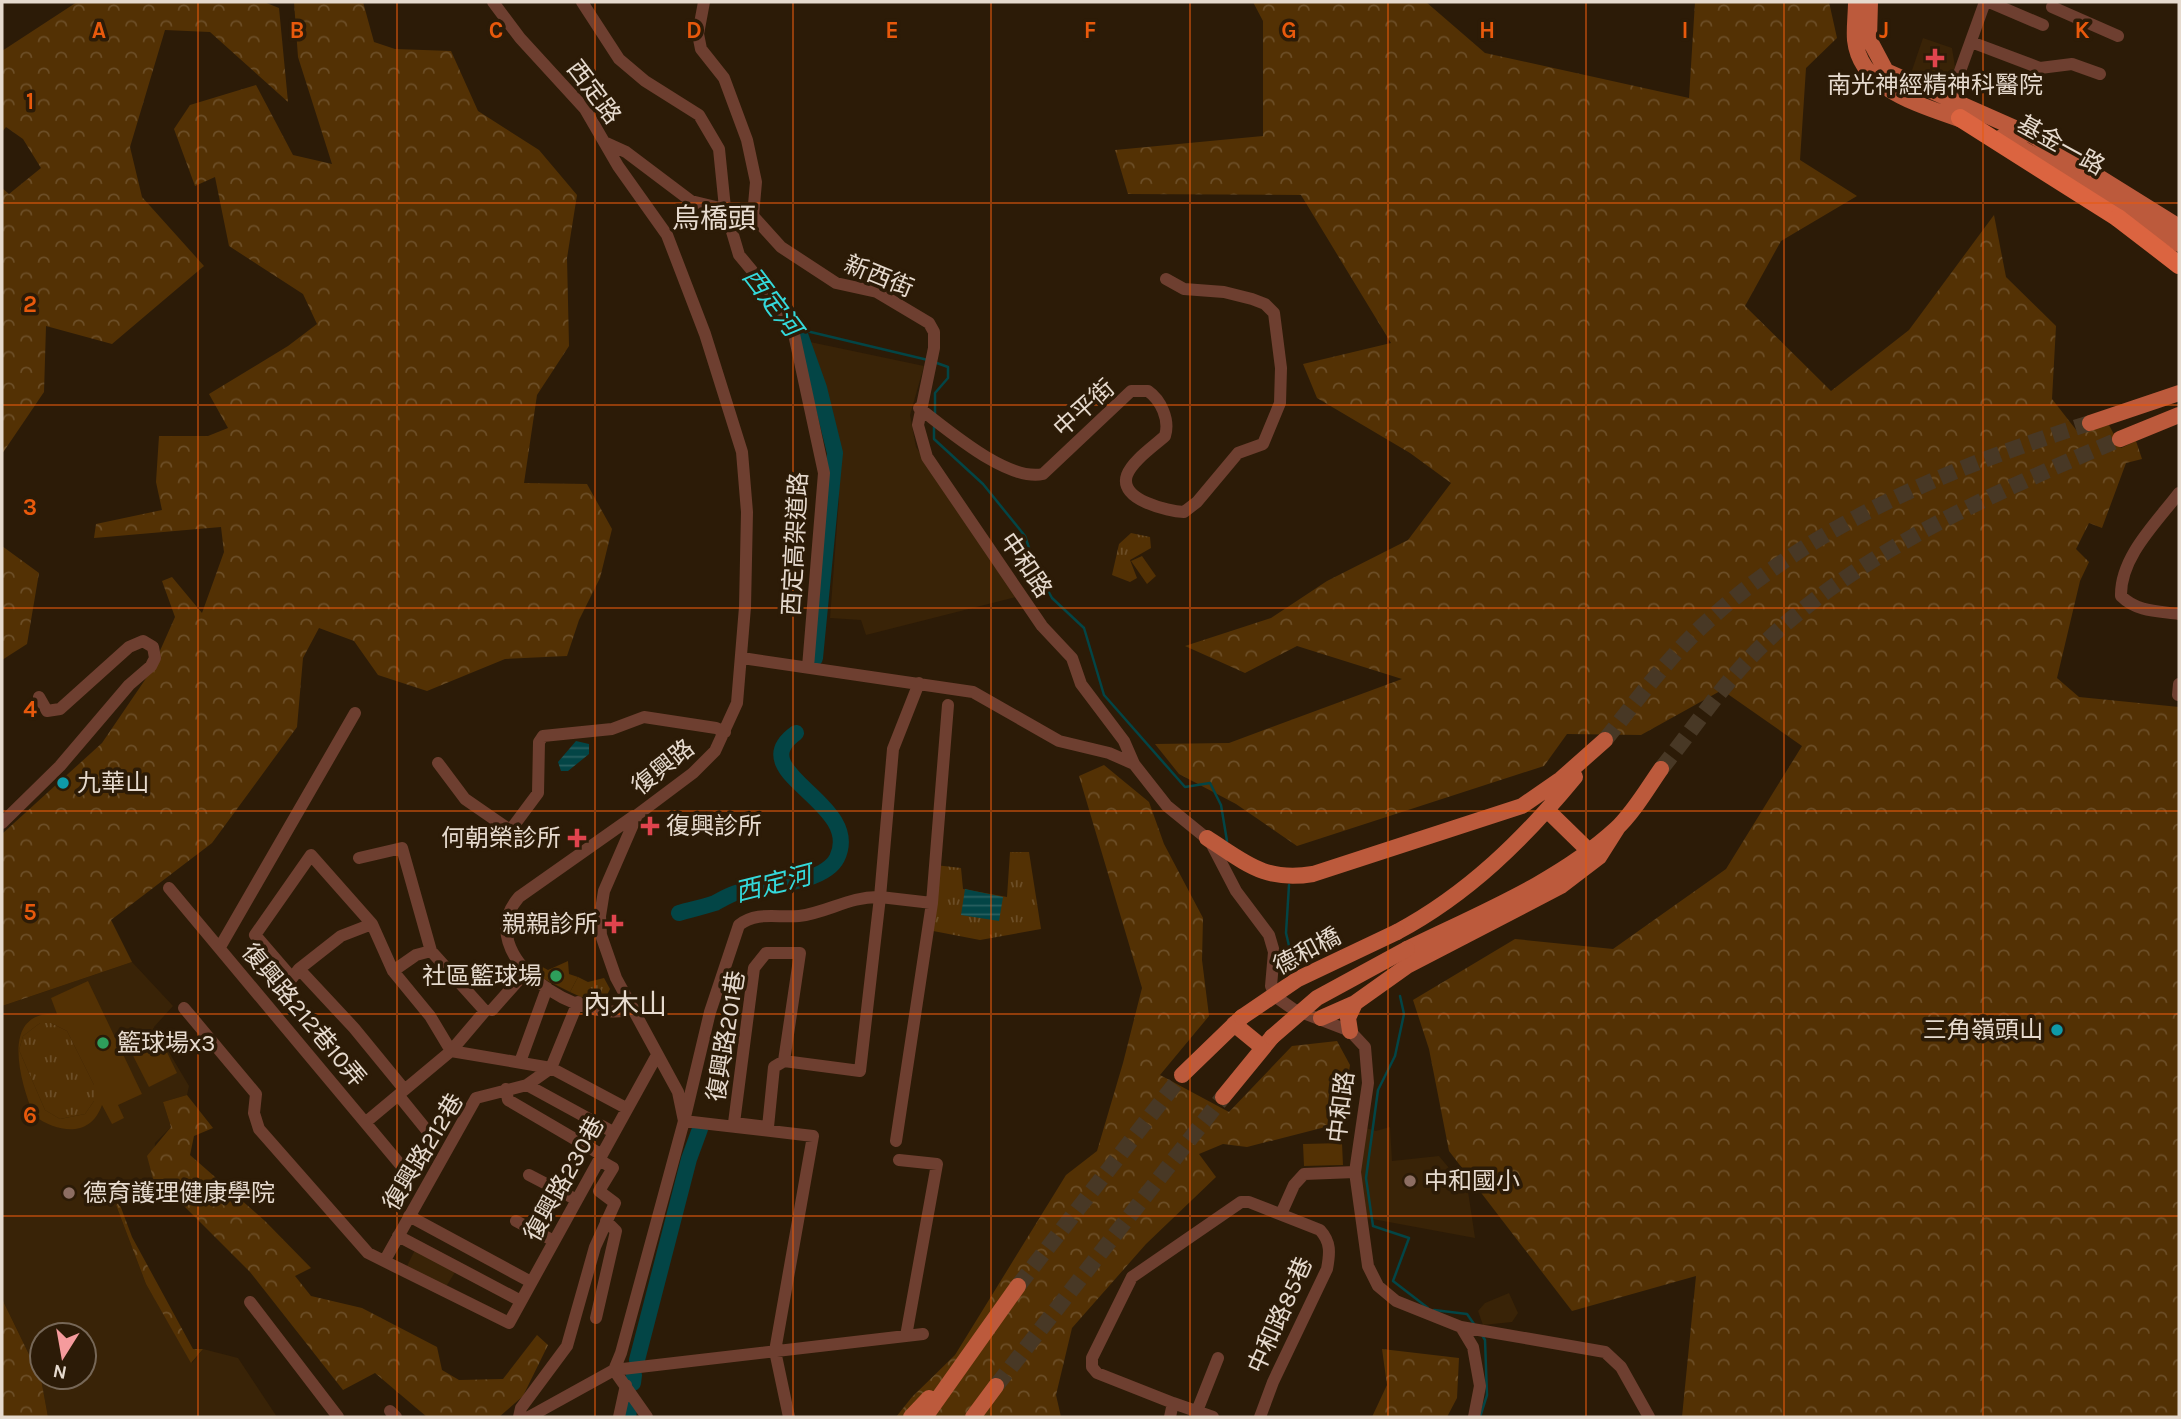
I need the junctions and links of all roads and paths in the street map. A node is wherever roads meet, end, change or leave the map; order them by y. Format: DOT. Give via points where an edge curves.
graph roads {
  1 [pos="493,2"];
  2 [pos="582,2"];
  3 [pos="704,2"];
  4 [pos="1856,2"];
  5 [pos="1870,2"];
  6 [pos="1987,2"];
  7 [pos="2052,7"];
  8 [pos="2043,25"];
  9 [pos="2118,36"];
  10 [pos="1971,42"];
  11 [pos="2100,74"];
  12 [pos="1954,109"];
  13 [pos="604,142"];
  14 [pos="724,208"];
  15 [pos="753,216"];
  16 [pos="2169,225"];
  17 [pos="2179,244"];
  18 [pos="2179,265"];
  19 [pos="1166,279"];
  20 [pos="932,359"];
  21 [pos="2179,385"];
  22 [pos="2179,393"];
  23 [pos="2139,406"];
  24 [pos="2179,415"];
  25 [pos="934,422"];
  26 [pos="2090,423"];
  27 [pos="920,439"];
  28 [pos="2120,439"];
  29 [pos="2179,493"];
  30 [pos="2179,614"];
  31 [pos="742,658"];
  32 [pos="808,667"];
  33 [pos="919,683"];
  34 [pos="39,697"];
  35 [pos="948,705"];
  36 [pos="355,713"];
  37 [pos="725,732"];
  38 [pos="1124,741"];
  39 [pos="1109,753"];
  40 [pos="438,763"];
  41 [pos="1133,764"];
  42 [pos="1661,769"];
  43 [pos="1547,810"];
  44 [pos="637,814"];
  45 [pos="2,822"];
  46 [pos="1618,827"];
  47 [pos="1207,838"];
  48 [pos="1589,852"];
  49 [pos="1226,856"];
  50 [pos="359,858"];
  51 [pos="169,888"];
  52 [pos="880,897"];
  53 [pos="932,904"];
  54 [pos="372,923"];
  55 [pos="220,947"];
  56 [pos="431,951"];
  57 [pos="393,971"];
  58 [pos="525,973"];
  59 [pos="296,974"];
  60 [pos="547,988"];
  61 [pos="578,1002"];
  62 [pos="1355,1003"];
  63 [pos="184,1008"];
  64 [pos="633,1008"];
  65 [pos="492,1010"];
  66 [pos="1321,1018"];
  67 [pos="1238,1020"];
  68 [pos="1350,1031"];
  69 [pos="1267,1042"];
  70 [pos="451,1051"];
  71 [pos="657,1055"];
  72 [pos="783,1061"];
  73 [pos="520,1062"];
  74 [pos="551,1068"];
  75 [pos="1182,1075"];
  76 [pos="527,1085"];
  77 [pos="506,1089"];
  78 [pos="693,1090"];
  79 [pos="678,1092"];
  80 [pos="401,1093"];
  81 [pos="1223,1097"];
  82 [pos="626,1108"];
  83 [pos="684,1121"];
  84 [pos="366,1122"];
  85 [pos="429,1132"];
  86 [pos="613,1132"];
  87 [pos="896,1141"];
  88 [pos="601,1157"];
  89 [pos="899,1160"];
  90 [pos="404,1169"];
  91 [pos="1355,1172"];
  92 [pos="529,1175"];
  93 [pos="577,1200"];
  94 [pos="1281,1214"];
  95 [pos="410,1216"];
  96 [pos="516,1221"];
  97 [pos="606,1221"];
  98 [pos="398,1236"];
  99 [pos="554,1241"];
  100 [pos="385,1261"];
  101 [pos="531,1282"];
  102 [pos="1018,1286"];
  103 [pos="521,1301"];
  104 [pos="250,1302"];
  105 [pos="596,1318"];
  106 [pos="1466,1328"];
  107 [pos="923,1334"];
  108 [pos="906,1336"];
  109 [pos="775,1351"];
  110 [pos="1217,1358"];
  111 [pos="962,1364"];
  112 [pos="614,1370"];
  113 [pos="626,1385"];
  114 [pos="1173,1403"];
  115 [pos="1197,1411"];
  116 [pos="619,1413"];
  117 [pos="338,1417"];
  118 [pos="519,1417"];
  119 [pos="529,1417"];
  120 [pos="608,1417"];
  121 [pos="648,1417"];
  122 [pos="789,1417"];
  123 [pos="911,1417"];
  124 [pos="925,1417"];
  125 [pos="973,1417"];
  126 [pos="979,1417"];
  127 [pos="1170,1417"];
  128 [pos="1213,1417"];
  129 [pos="1260,1417"];
  130 [pos="1474,1417"];
  131 [pos="1649,1417"];
  1 -- 13 [label="street, 西定路" via="585,109"];
  2 -- 14 [label="street, 西定高架道路" via="619,59 699,115 719,149"];
  3 -- 15 [label="street" via="698,34 701,49 724,78 750,150 756,182"];
  4 -- 12 [label="main road, 基金一路" via="1855,41 1862,61 1878,81"];
  5 -- 12 [label="main road, 基金一路" via="1869,39 1886,71"];
  6 -- 8 [label="street"];
  6 -- 10 [label="street"];
  7 -- 9 [label="street"];
  10 -- 11 [label="street" via="2040,68 2072,64"];
  10 -- 12 [label="street"];
  12 -- 16 [label="main road, 基金一路"];
  12 -- 18 [label="highway, bridge" via="2118,218"];
  13 -- 14 [label="street, 西定路" via="626,152 682,196"];
  13 -- 31 [label="street, 復興路" via="667,235 738,435 747,512"];
  14 -- 15 [label="street, 新西街"];
  14 -- 32 [label="street, 西定高架道路" via="739,255 788,316 824,472"];
  15 -- 20 [label="street, 新西街" via="781,247 836,283 877,292 929,323 934,336"];
  16 -- 17 [label="main road, 基金一路"];
  16 -- 18 [label="street"];
  19 -- 25 [label="street, 中平街" via="1184,289 1224,292 1265,304 1276,318 1281,368 1280,403 1263,444 1238,453 1184,512 1146,504 1126,482 1127,473 1168,428 1161,405 1148,391 1131,391 1043,474 1034,476 982,454"];
  20 -- 25 [label="street, 中和路" via="928,376"];
  21 -- 23 [label="main road"];
  22 -- 23 [label="main road"];
  23 -- 26 [label="main road"];
  24 -- 28 [label="main road"];
  25 -- 27 [label="street, 中和路"];
  25 -- 27 [label="street" via="923,429"];
  27 -- 38 [label="street, 中和路" via="931,463 1042,626 1072,658 1081,684"];
  29 -- 30 [label="street" via="2137,550 2121,581 2121,596 2129,604"];
  31 -- 32 [label="street, 中和路"];
  31 -- 37 [label="street, 復興路" via="737,703"];
  32 -- 33 [label="street, 中和路"];
  33 -- 39 [label="street, 中和路" via="973,692 1059,741"];
  33 -- 52 [label="street" via="894,749"];
  34 -- 45 [label="street" via="47,711 55,712 129,647 143,641 153,646 155,658 150,666 60,766"];
  35 -- 53 [label="street"];
  36 -- 55 [label="street"];
  37 -- 40 [label="street" via="644,717 612,729 543,736 538,793 512,828 465,799"];
  37 -- 44 [label="street, 復興路" via="715,751 693,773"];
  38 -- 39 [label="street" via="1121,751"];
  38 -- 41 [label="street, 中和路"];
  39 -- 41 [label="street, 中和路"];
  41 -- 47 [label="street, 中和路" via="1167,806"];
  42 -- 46 [label="main road"];
  43 -- 48 [label="main road"];
  43 -- 49 [label="main road, 德和橋" via="1605,740 1522,806 1313,874 1279,877"];
  43 -- 67 [label="main road, 德和橋, bridge" via="1456,896 1397,932 1297,979"];
  44 -- 58 [label="street" via="516,901 507,928 511,949"];
  44 -- 64 [label="street, 復興路" via="608,880 600,916 601,935 616,978"];
  46 -- 48 [label="main road, 德和橋"];
  46 -- 62 [label="main road" via="1599,857 1560,886 1407,966"];
  47 -- 49 [label="main road"];
  48 -- 69 [label="main road, 德和橋, bridge" via="1533,887 1317,998"];
  49 -- 66 [label="street" via="1236,891 1269,934 1274,952 1271,986 1276,997 1293,1009"];
  50 -- 56 [label="street" via="402,848"];
  51 -- 55 [label="street, 復興路212巷10弄"];
  52 -- 53 [label="street, 復興路201巷"];
  52 -- 72 [label="street" via="860,1071"];
  52 -- 78 [label="street, 復興路201巷" via="860,896 801,916 754,916 739,925 710,1012"];
  53 -- 87 [label="street"];
  54 -- 57 [label="street"];
  54 -- 59 [label="street" via="341,936"];
  54 -- 59 [label="street" via="311,855 255,935"];
  55 -- 84 [label="street, 復興路212巷10弄"];
  56 -- 57 [label="street"];
  56 -- 70 [label="street" via="485,1011"];
  57 -- 70 [label="street"];
  58 -- 60 [label="street"];
  58 -- 65 [label="street"];
  59 -- 80 [label="street" via="354,1028"];
  60 -- 61 [label="street"];
  60 -- 73 [label="street"];
  61 -- 64 [label="street" via="607,1013"];
  61 -- 74 [label="street"];
  62 -- 66 [label="main road"];
  62 -- 68 [label="main road" via="1348,1018"];
  63 -- 100 [label="street" via="256,1094 254,1113 259,1129 368,1253"];
  64 -- 71 [label="street, 復興路"];
  66 -- 68 [label="street"];
  67 -- 69 [label="main road"];
  67 -- 75 [label="main road, 德和橋"];
  68 -- 91 [label="street, 中和路" via="1365,1047 1368,1083"];
  69 -- 81 [label="main road, 德和橋"];
  70 -- 73 [label="street"];
  70 -- 80 [label="street"];
  71 -- 79 [label="street, 復興路"];
  71 -- 82 [label="street, 復興路230巷"];
  72 -- 72 [label="street, 復興路201巷" via="793,1005 800,953 766,953 754,968 734,1123 768,1127 774,1067"];
  73 -- 74 [label="street"];
  74 -- 76 [label="street, 復興路212巷"];
  74 -- 82 [label="street"];
  76 -- 77 [label="street, 復興路212巷"];
  76 -- 86 [label="street"];
  77 -- 88 [label="street" via="508,1100"];
  77 -- 95 [label="street, 復興路212巷" via="476,1098"];
  78 -- 79 [label="street, 復興路201巷"];
  78 -- 83 [label="street, 復興路201巷"];
  79 -- 83 [label="street, 復興路"];
  80 -- 84 [label="street"];
  80 -- 85 [label="street"];
  82 -- 86 [label="street, 復興路230巷"];
  83 -- 109 [label="street" via="813,1136"];
  83 -- 112 [label="street, 復興路"];
  84 -- 90 [label="street, 復興路212巷10弄"];
  86 -- 88 [label="street, 復興路230巷"];
  88 -- 93 [label="street, 復興路230巷"];
  88 -- 97 [label="street" via="612,1168 599,1191 615,1203"];
  89 -- 108 [label="street" via="937,1164"];
  91 -- 94 [label="street" via="1304,1174"];
  91 -- 106 [label="street, 中和路" via="1363,1243 1378,1286 1396,1301"];
  92 -- 93 [label="street"];
  93 -- 99 [label="street, 復興路230巷"];
  94 -- 114 [label="street, 中和路85巷" via="1241,1202 1132,1277 1092,1358 1092,1367 1102,1376"];
  94 -- 129 [label="street, 中和路85巷" via="1320,1230 1328,1239 1330,1254"];
  95 -- 98 [label="street, 復興路212巷"];
  95 -- 101 [label="street"];
  96 -- 99 [label="street"];
  97 -- 105 [label="street" via="616,1231"];
  97 -- 118 [label="street" via="594,1247 567,1346"];
  98 -- 100 [label="street, 復興路212巷"];
  98 -- 103 [label="street"];
  99 -- 101 [label="street, 復興路230巷"];
  100 -- 103 [label="street, 復興路230巷" via="509,1323"];
  101 -- 103 [label="street, 復興路230巷"];
  102 -- 111 [label="main road"];
  104 -- 117 [label="street"];
  106 -- 130 [label="street" via="1480,1386"];
  106 -- 131 [label="street, 中和路" via="1605,1352 1621,1367"];
  107 -- 108 [label="street"];
  108 -- 109 [label="street"];
  109 -- 112 [label="street"];
  109 -- 122 [label="street"];
  110 -- 115 [label="street"];
  111 -- 123 [label="main road"];
  111 -- 124 [label="main road"];
  112 -- 113 [label="street"];
  112 -- 119 [label="street"];
  113 -- 116 [label="street"];
  113 -- 121 [label="street"];
  114 -- 115 [label="street"];
  114 -- 127 [label="street"];
  115 -- 128 [label="street"];
  116 -- 120 [label="street"];
  125 -- 126 [label="main road" via="996,1386"];
}
